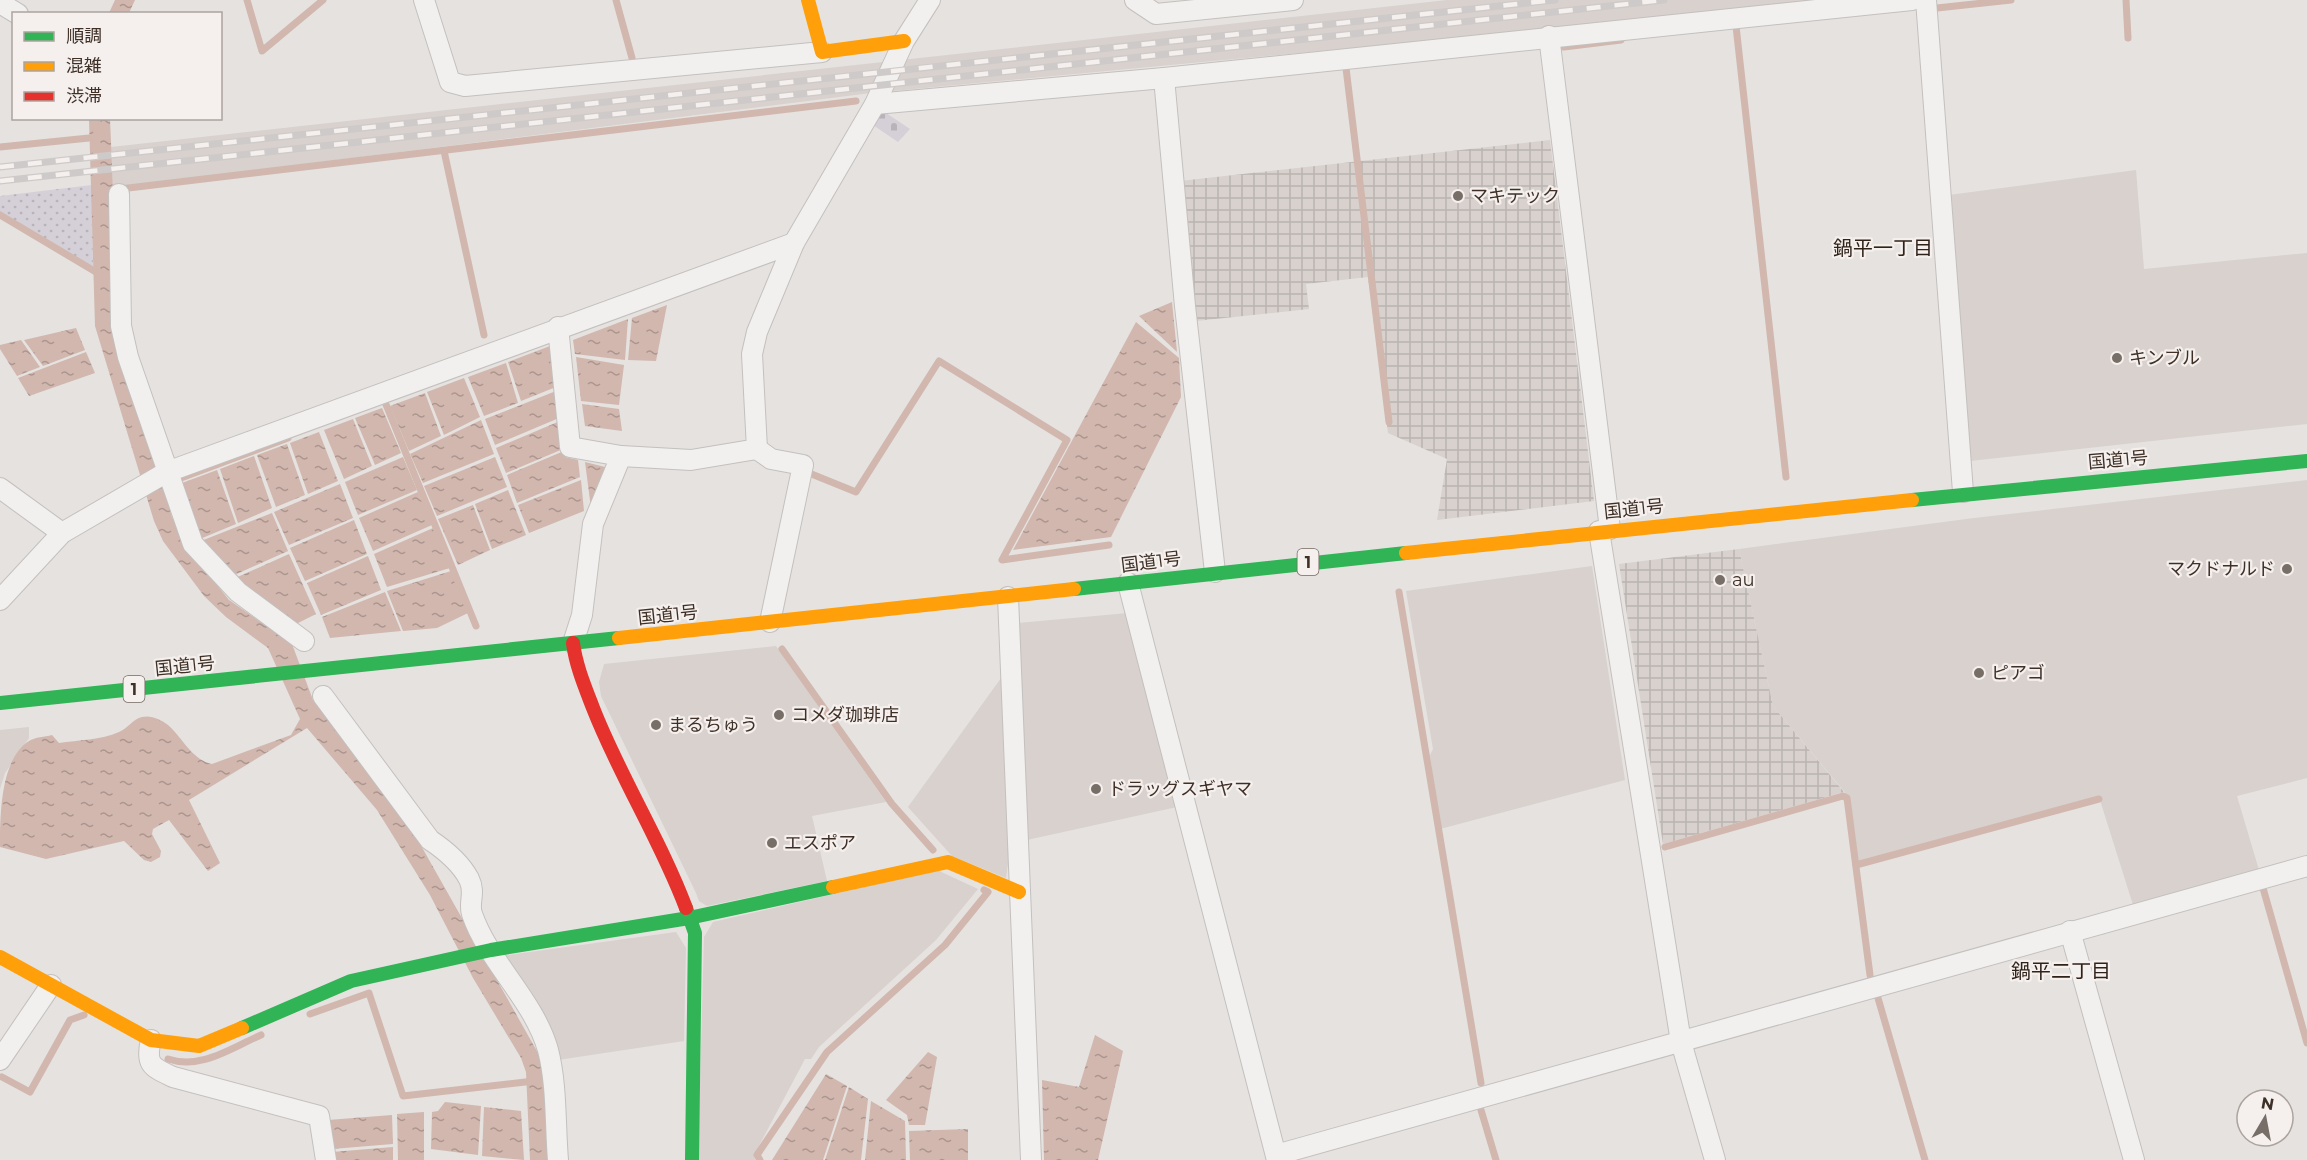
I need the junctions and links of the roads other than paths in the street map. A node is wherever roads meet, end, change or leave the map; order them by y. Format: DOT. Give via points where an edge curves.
graph roads {
  1 [pos="424,0"];
  2 [pos="808,0"];
  3 [pos="930,0"];
  4 [pos="1135,0"];
  5 [pos="1293,0"];
  6 [pos="1912,0"];
  7 [pos="1926,0"];
  8 [pos="0,3"];
  9 [pos="15,12"];
  10 [pos="1549,36"];
  11 [pos="904,42"];
  12 [pos="822,52"];
  13 [pos="1164,78"];
  14 [pos="875,104"];
  15 [pos="119,194"];
  16 [pos="794,243"];
  17 [pos="558,327"];
  18 [pos="757,449"];
  19 [pos="621,456"];
  20 [pos="2307,460"];
  21 [pos="167,472"];
  22 [pos="0,488"];
  23 [pos="1963,492"];
  24 [pos="1605,530"];
  25 [pos="62,533"];
  26 [pos="1215,572"];
  27 [pos="1128,583"];
  28 [pos="1008,597"];
  29 [pos="0,600"];
  30 [pos="770,622"];
  31 [pos="304,641"];
  32 [pos="573,644"];
  33 [pos="323,696"];
  34 [pos="0,703"];
  35 [pos="2307,866"];
  36 [pos="1019,892"];
  37 [pos="689,918"];
  38 [pos="2070,931"];
  39 [pos="491,950"];
  40 [pos="0,957"];
  41 [pos="51,985"];
  42 [pos="151,1040"];
  43 [pos="1681,1042"];
  44 [pos="0,1060"];
  45 [pos="1276,1158"];
  46 [pos="326,1160"];
  47 [pos="558,1160"];
  48 [pos="692,1160"];
  49 [pos="1031,1160"];
  50 [pos="1715,1160"];
  51 [pos="2134,1160"];
  1 -- 12 [label="street" via="450,82 465,86"];
  2 -- 12 [label="main road"];
  3 -- 11 [label="street"];
  4 -- 5 [label="street" via="1156,14"];
  6 -- 10 [label="street"];
  7 -- 23 [label="street"];
  8 -- 9 [label="street"];
  10 -- 13 [label="street"];
  10 -- 24 [label="street"];
  11 -- 12 [label="main road"];
  11 -- 14 [label="street"];
  13 -- 14 [label="street"];
  13 -- 26 [label="street"];
  14 -- 16 [label="street"];
  15 -- 21 [label="street" via="121,326"];
  16 -- 17 [label="street"];
  16 -- 18 [label="street" via="757,332 752,354"];
  17 -- 19 [label="street" via="570,447"];
  17 -- 21 [label="street"];
  18 -- 19 [label="street" via="691,460"];
  18 -- 30 [label="street" via="771,459 803,465"];
  19 -- 32 [label="street" via="593,524 582,615"];
  20 -- 23 [label="main road, 国道1号 / 1"];
  21 -- 25 [label="street"];
  21 -- 31 [label="street" via="193,544 238,592"];
  22 -- 25 [label="street"];
  23 -- 24 [label="main road, 国道1号 / 1"];
  24 -- 26 [label="main road, 国道1号 / 1"];
  24 -- 43 [label="street"];
  25 -- 29 [label="street"];
  26 -- 27 [label="main road, 国道1号 / 1"];
  27 -- 28 [label="main road, 国道1号 / 1"];
  27 -- 45 [label="street"];
  28 -- 30 [label="main road, 国道1号 / 1"];
  28 -- 36 [label="street"];
  30 -- 32 [label="main road, 国道1号 / 1"];
  32 -- 34 [label="main road, 国道1号 / 1"];
  32 -- 37 [label="main road" via="575,661 609,748 676,882"];
  33 -- 39 [label="street" via="430,840 447,851 468,878 474,893 471,912"];
  35 -- 38 [label="street"];
  36 -- 37 [label="main road" via="948,861"];
  36 -- 49 [label="street"];
  37 -- 39 [label="main road"];
  37 -- 48 [label="main road" via="695,933"];
  38 -- 43 [label="street"];
  38 -- 51 [label="street"];
  39 -- 42 [label="main road" via="351,981 199,1046"];
  39 -- 47 [label="street" via="548,1048"];
  40 -- 41 [label="main road"];
  41 -- 42 [label="main road"];
  41 -- 44 [label="street"];
  42 -- 46 [label="street" via="147,1056 153,1067 173,1077 318,1116"];
  43 -- 45 [label="street"];
  43 -- 50 [label="street"];
}
